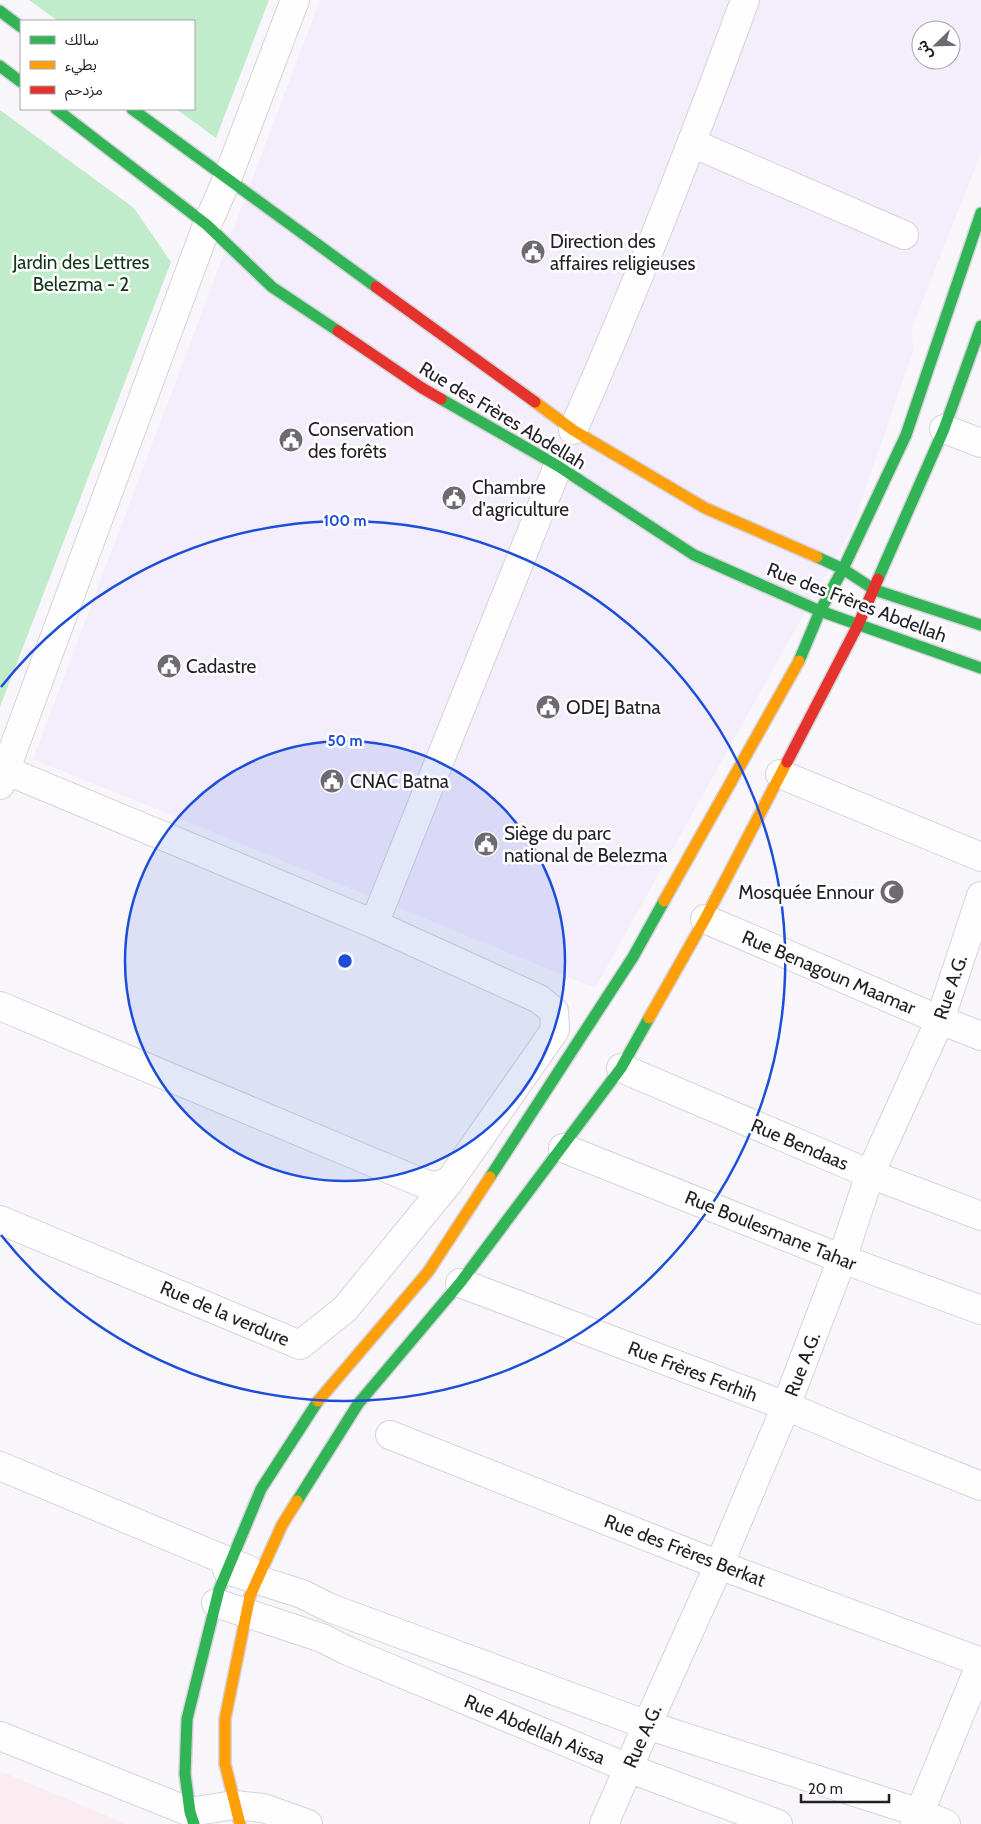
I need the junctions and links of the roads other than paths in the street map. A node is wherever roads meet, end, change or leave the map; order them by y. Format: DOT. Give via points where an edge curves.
graph roads {
  1 [pos="295,0"];
  2 [pos="744,0"];
  3 [pos="0,11"];
  4 [pos="20,26"];
  5 [pos="0,66"];
  6 [pos="20,81"];
  7 [pos="57,110"];
  8 [pos="133,110"];
  9 [pos="692,143"];
  10 [pos="227,179"];
  11 [pos="981,212"];
  12 [pos="207,225"];
  13 [pos="904,235"];
  14 [pos="981,326"];
  15 [pos="944,428"];
  16 [pos="573,430"];
  17 [pos="981,444"];
  18 [pos="558,466"];
  19 [pos="843,570"];
  20 [pos="875,590"];
  21 [pos="820,611"];
  22 [pos="858,625"];
  23 [pos="981,625"];
  24 [pos="981,668"];
  25 [pos="780,774"];
  26 [pos="3,778"];
  27 [pos="981,856"];
  28 [pos="981,896"];
  29 [pos="705,919"];
  30 [pos="374,924"];
  31 [pos="0,1006"];
  32 [pos="940,1020"];
  33 [pos="981,1036"];
  34 [pos="621,1068"];
  35 [pos="563,1148"];
  36 [pos="870,1174"];
  37 [pos="450,1182"];
  38 [pos="981,1216"];
  39 [pos="0,1220"];
  40 [pos="842,1259"];
  41 [pos="460,1283"];
  42 [pos="981,1310"];
  43 [pos="786,1406"];
  44 [pos="390,1435"];
  45 [pos="0,1466"];
  46 [pos="981,1486"];
  47 [pos="719,1564"];
  48 [pos="229,1566"];
  49 [pos="258,1577"];
  50 [pos="216,1603"];
  51 [pos="246,1613"];
  52 [pos="981,1663"];
  53 [pos="646,1725"];
  54 [pos="0,1736"];
  55 [pos="628,1768"];
  56 [pos="237,1815"];
  57 [pos="192,1818"];
  58 [pos="917,1818"];
  59 [pos="308,1824"];
  60 [pos="604,1824"];
  61 [pos="778,1824"];
  62 [pos="946,1824"];
  1 -- 10 [label="street"];
  2 -- 9 [label="street"];
  3 -- 4 [label="street"];
  5 -- 6 [label="street"];
  7 -- 12 [label="street, Rue des Frères Abdellah"];
  8 -- 10 [label="street, Rue des Frères Abdellah"];
  9 -- 13 [label="street"];
  9 -- 16 [label="street"];
  10 -- 12 [label="street"];
  10 -- 16 [label="street, Rue des Frères Abdellah"];
  11 -- 19 [label="street" via="906,435"];
  12 -- 18 [label="street, Rue des Frères Abdellah" via="272,287 422,388"];
  12 -- 26 [label="street"];
  14 -- 15 [label="street"];
  15 -- 17 [label="street"];
  15 -- 20 [label="street"];
  16 -- 19 [label="street, Rue des Frères Abdellah" via="705,508"];
  18 -- 21 [label="street, Rue des Frères Abdellah" via="694,555"];
  18 -- 30 [label="street"];
  19 -- 20 [label="street, Rue des Frères Abdellah"];
  19 -- 21 [label="street"];
  20 -- 22 [label="street"];
  20 -- 23 [label="street, Rue des Frères Abdellah"];
  21 -- 22 [label="street, Rue des Frères Abdellah"];
  21 -- 48 [label="street" via="798,664 633,957 428,1272 315,1405 261,1489"];
  22 -- 24 [label="street, Rue des Frères Abdellah"];
  22 -- 25 [label="street"];
  25 -- 27 [label="street"];
  25 -- 29 [label="street"];
  26 -- 30 [label="street"];
  28 -- 32 [label="street, Rue A.G."];
  29 -- 32 [label="street, Rue Benagoun Maamar"];
  29 -- 34 [label="street"];
  30 -- 37 [label="street" via="539,999 554,1011 555,1030"];
  31 -- 37 [label="street" via="425,1184 435,1186"];
  32 -- 33 [label="street, Rue Benagoun Maamar"];
  32 -- 36 [label="street, Rue A.G."];
  34 -- 35 [label="street"];
  34 -- 36 [label="street, Rue Bendaas"];
  35 -- 40 [label="street, Rue Boulesmane Tahar"];
  35 -- 41 [label="street"];
  36 -- 38 [label="street, Rue Bendaas"];
  36 -- 40 [label="street, Rue A.G."];
  37 -- 39 [label="street, Rue de la verdure" via="345,1309 300,1345"];
  40 -- 42 [label="street, Rue Boulesmane Tahar"];
  40 -- 43 [label="street, Rue A.G."];
  41 -- 43 [label="street, Rue Frères Ferhih"];
  41 -- 49 [label="street" via="358,1404 282,1525"];
  43 -- 46 [label="street, Rue Frères Ferhih"];
  43 -- 47 [label="street, Rue A.G."];
  44 -- 47 [label="street, Rue des Frères Berkat"];
  45 -- 48 [label="street"];
  47 -- 52 [label="street, Rue des Frères Berkat"];
  47 -- 53 [label="street, Rue A.G."];
  48 -- 49 [label="street"];
  48 -- 50 [label="street"];
  49 -- 51 [label="street"];
  49 -- 53 [label="street" via="330,1608"];
  50 -- 51 [label="street, Rue Abdellah Aissa"];
  50 -- 57 [label="street" via="187,1719 185,1774"];
  51 -- 55 [label="street, Rue Abdellah Aissa" via="322,1638"];
  51 -- 56 [label="street" via="226,1719 225,1764"];
  52 -- 58 [label="street"];
  53 -- 55 [label="street, Rue A.G."];
  53 -- 58 [label="street"];
  54 -- 57 [label="street"];
  55 -- 60 [label="street, Rue A.G."];
  55 -- 61 [label="street, Rue Abdellah Aissa"];
  56 -- 57 [label="street"];
  56 -- 59 [label="street" via="263,1808"];
  58 -- 62 [label="street"];
}
